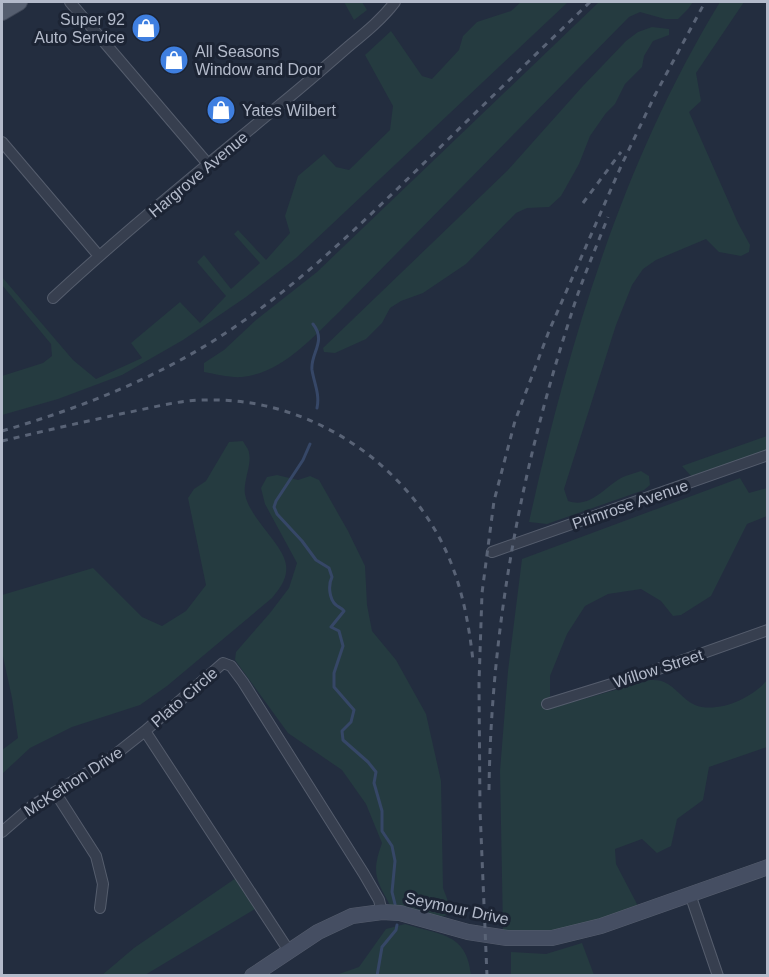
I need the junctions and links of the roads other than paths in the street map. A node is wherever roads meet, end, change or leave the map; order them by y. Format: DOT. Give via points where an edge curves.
graph roads {
  1 [pos="19,2"];
  2 [pos="70,2"];
  3 [pos="395,2"];
  4 [pos="2,12"];
  5 [pos="2,142"];
  6 [pos="208,164"];
  7 [pos="99,256"];
  8 [pos="53,298"];
  9 [pos="768,455"];
  10 [pos="492,552"];
  11 [pos="768,630"];
  12 [pos="547,704"];
  13 [pos="145,731"];
  14 [pos="55,792"];
  15 [pos="2,832"];
  16 [pos="768,867"];
  17 [pos="690,894"];
  18 [pos="100,908"];
  19 [pos="382,912"];
  20 [pos="289,951"];
  21 [pos="252,975"];
  22 [pos="718,975"];
  1 -- 4 [label="main road"];
  2 -- 6 [label="street"];
  3 -- 6 [label="street, Hargrove Avenue" via="329,64"];
  5 -- 7 [label="street"];
  6 -- 7 [label="street, Hargrove Avenue"];
  7 -- 8 [label="street, Hargrove Avenue"];
  9 -- 10 [label="street, Primrose Avenue"];
  11 -- 12 [label="street, Willow Street"];
  13 -- 14 [label="street, McKethon Drive" via="107,761"];
  13 -- 19 [label="street, Plato Circle" via="220,666 231,666 364,874"];
  13 -- 20 [label="street, Plato Circle"];
  14 -- 15 [label="street, McKethon Drive" via="21,813"];
  14 -- 18 [label="street" via="96,856 103,884"];
  16 -- 17 [label="street, Seymour Drive"];
  17 -- 19 [label="street, Seymour Drive" via="601,926 552,938 491,936"];
  17 -- 22 [label="street"];
  19 -- 20 [label="street, Seymour Drive" via="343,919"];
  20 -- 21 [label="street, Seymour Drive"];
}
